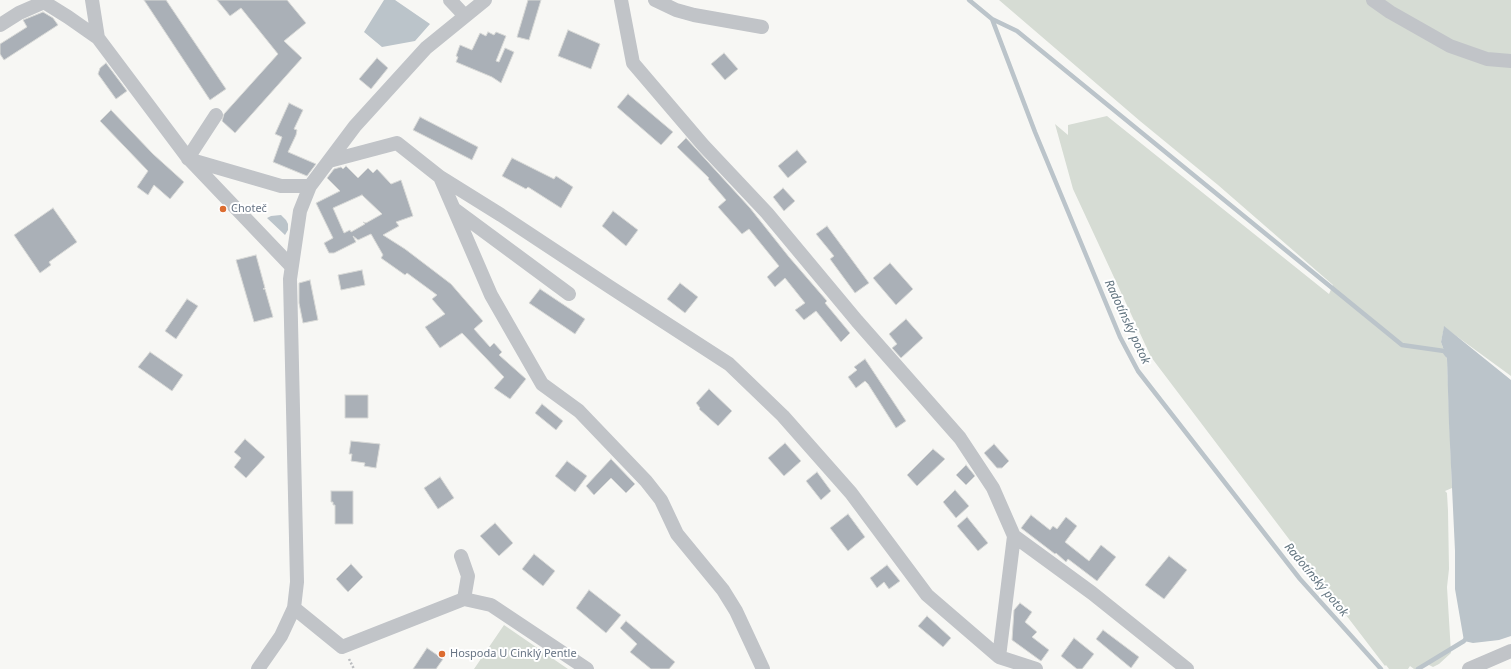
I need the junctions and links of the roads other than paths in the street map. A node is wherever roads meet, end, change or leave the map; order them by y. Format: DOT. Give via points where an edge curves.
graph roads {
  1 [pos="92,0"];
  2 [pos="450,0"];
  3 [pos="485,0"];
  4 [pos="621,0"];
  5 [pos="655,0"];
  6 [pos="1373,0"];
  7 [pos="465,16"];
  8 [pos="0,25"];
  9 [pos="762,27"];
  10 [pos="98,38"];
  11 [pos="1511,61"];
  12 [pos="216,115"];
  13 [pos="188,158"];
  14 [pos="329,161"];
  15 [pos="440,177"];
  16 [pos="310,186"];
  17 [pos="454,209"];
  18 [pos="292,266"];
  19 [pos="569,294"];
  20 [pos="1014,536"];
  21 [pos="461,556"];
  22 [pos="464,599"];
  23 [pos="294,608"];
  24 [pos="1511,651"];
  25 [pos="999,657"];
  26 [pos="1473,668"];
  27 [pos="258,669"];
  28 [pos="587,669"];
  29 [pos="763,669"];
  30 [pos="1036,669"];
  31 [pos="1187,669"];
  1 -- 10 [label="street"];
  2 -- 7 [label="street"];
  3 -- 7 [label="street"];
  4 -- 20 [label="street" via="633,63 703,145 767,213 857,321 960,438 993,488"];
  5 -- 9 [label="street" via="694,15"];
  6 -- 11 [label="street" via="1450,46 1487,59"];
  7 -- 14 [label="street" via="426,48 356,126"];
  8 -- 10 [label="street" via="44,2"];
  10 -- 13 [label="street"];
  12 -- 13 [label="street"];
  13 -- 16 [label="street" via="281,186"];
  13 -- 18 [label="street"];
  14 -- 15 [label="street" via="397,143"];
  14 -- 16 [label="street"];
  15 -- 17 [label="street"];
  15 -- 25 [label="street" via="729,364 783,416 851,493 926,595"];
  16 -- 18 [label="street" via="300,211"];
  17 -- 19 [label="street"];
  17 -- 29 [label="street" via="491,295 542,384 579,411 661,500 676,534 723,590 736,611"];
  18 -- 23 [label="street" via="290,279 297,582"];
  20 -- 25 [label="street"];
  20 -- 31 [label="street" via="1092,592"];
  21 -- 22 [label="street" via="468,576"];
  22 -- 23 [label="street" via="342,647"];
  22 -- 28 [label="street" via="491,605"];
  23 -- 27 [label="street" via="281,636"];
  24 -- 26 [label="street"];
  25 -- 30 [label="street"];
}
